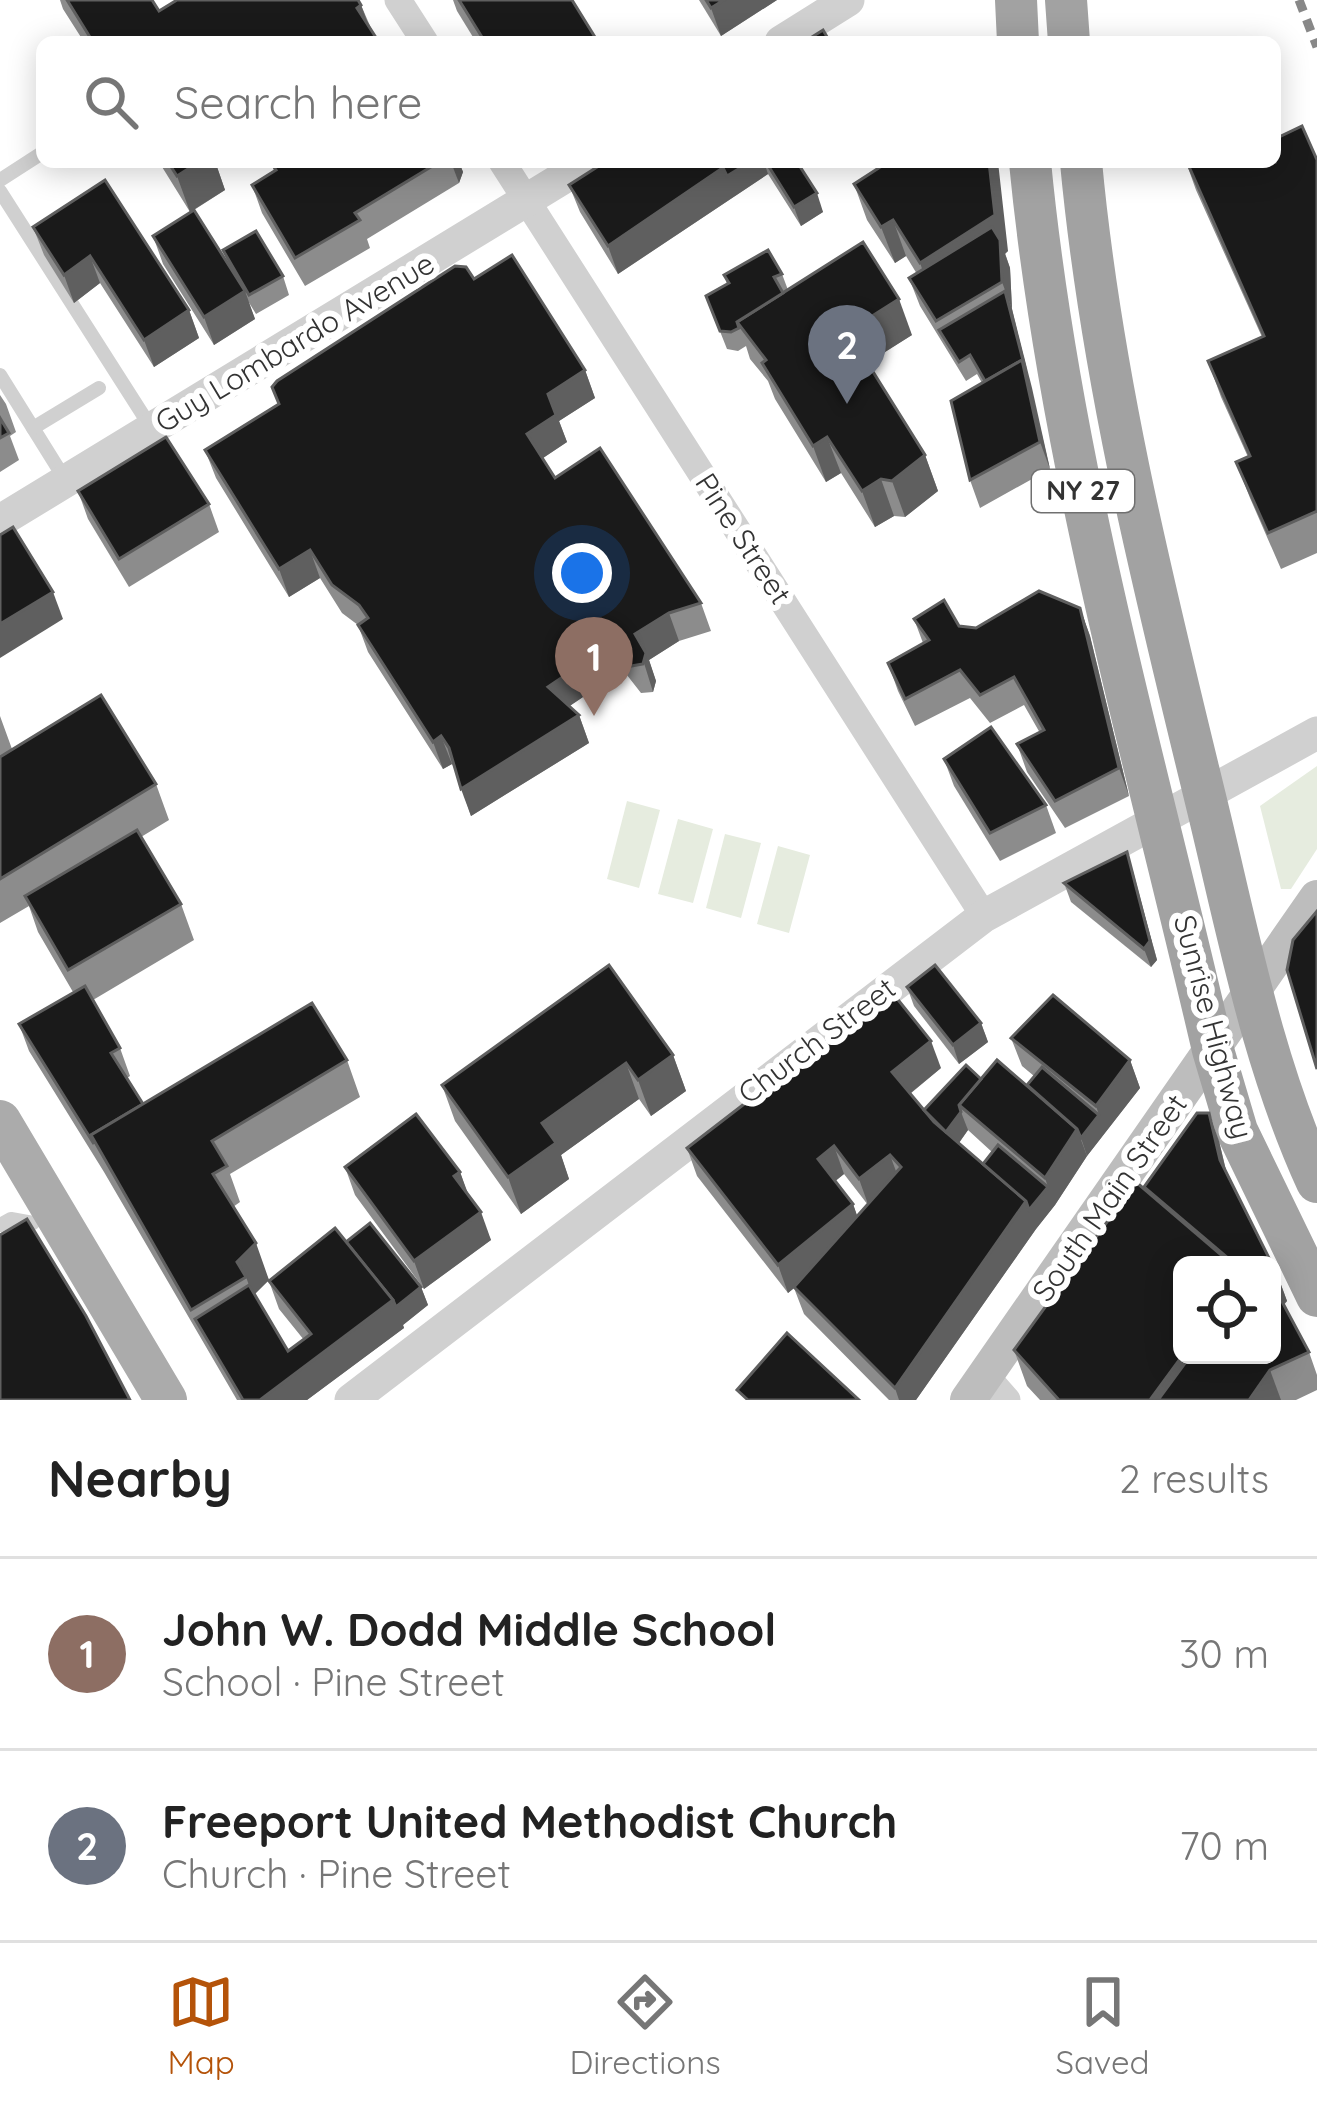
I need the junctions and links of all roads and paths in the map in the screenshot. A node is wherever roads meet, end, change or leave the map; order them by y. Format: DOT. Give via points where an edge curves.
graph roads {
  1 [pos="398,0"];
  2 [pos="848,0"];
  3 [pos="1016,0"];
  4 [pos="1066,0"];
  5 [pos="421,36"];
  6 [pos="791,36"];
  7 [pos="1018,36"];
  8 [pos="1069,36"];
  9 [pos="36,157"];
  10 [pos="506,168"];
  11 [pos="579,168"];
  12 [pos="1031,168"];
  13 [pos="1082,168"];
  14 [pos="0,180"];
  15 [pos="0,191"];
  16 [pos="527,200"];
  17 [pos="0,375"];
  18 [pos="98,388"];
  19 [pos="33,428"];
  20 [pos="152,431"];
  21 [pos="66,481"];
  22 [pos="0,521"];
  23 [pos="1317,733"];
  24 [pos="1204,791"];
  25 [pos="1157,816"];
  26 [pos="1317,898"];
  27 [pos="984,916"];
  28 [pos="1253,997"];
  29 [pos="1213,1050"];
  30 [pos="0,1121"];
  31 [pos="1317,1182"];
  32 [pos="33,1223"];
  33 [pos="0,1225"];
  34 [pos="1317,1296"];
  35 [pos="986,1392"];
  36 [pos="166,1400"];
  37 [pos="351,1400"];
  1 -- 5 [label="street"];
  2 -- 6 [label="street"];
  3 -- 7 [label="highway"];
  4 -- 8 [label="highway"];
  9 -- 14 [label="lane"];
  10 -- 16 [label="street, Pine Street"];
  11 -- 16 [label="street, Guy Lombardo Avenue"];
  12 -- 25 [label="highway, NY 27" via="1046,314"];
  13 -- 24 [label="highway, NY 27" via="1102,328"];
  15 -- 20 [label="lane"];
  16 -- 20 [label="street, Guy Lombardo Avenue"];
  16 -- 27 [label="street, Pine Street"];
  17 -- 19 [label="lane"];
  18 -- 19 [label="lane"];
  19 -- 21 [label="lane"];
  20 -- 21 [label="street, Guy Lombardo Avenue"];
  21 -- 22 [label="street, Guy Lombardo Avenue"];
  23 -- 24 [label="street, Church Street"];
  24 -- 25 [label="street, Church Street"];
  24 -- 28 [label="highway, Sunrise Highway / NY 27"];
  25 -- 27 [label="street, Church Street"];
  25 -- 29 [label="highway, Sunrise Highway / NY 27"];
  26 -- 28 [label="main road, South Main Street"];
  27 -- 37 [label="street, Church Street"];
  28 -- 29 [label="main road, South Main Street"];
  28 -- 31 [label="highway, Sunrise Highway / NY 27" via="1286,1114"];
  29 -- 34 [label="highway, Sunrise Highway / NY 27" via="1238,1131"];
  29 -- 35 [label="main road, South Main Street"];
  30 -- 36 [label="main road"];
  32 -- 33 [label="lane"];
}
